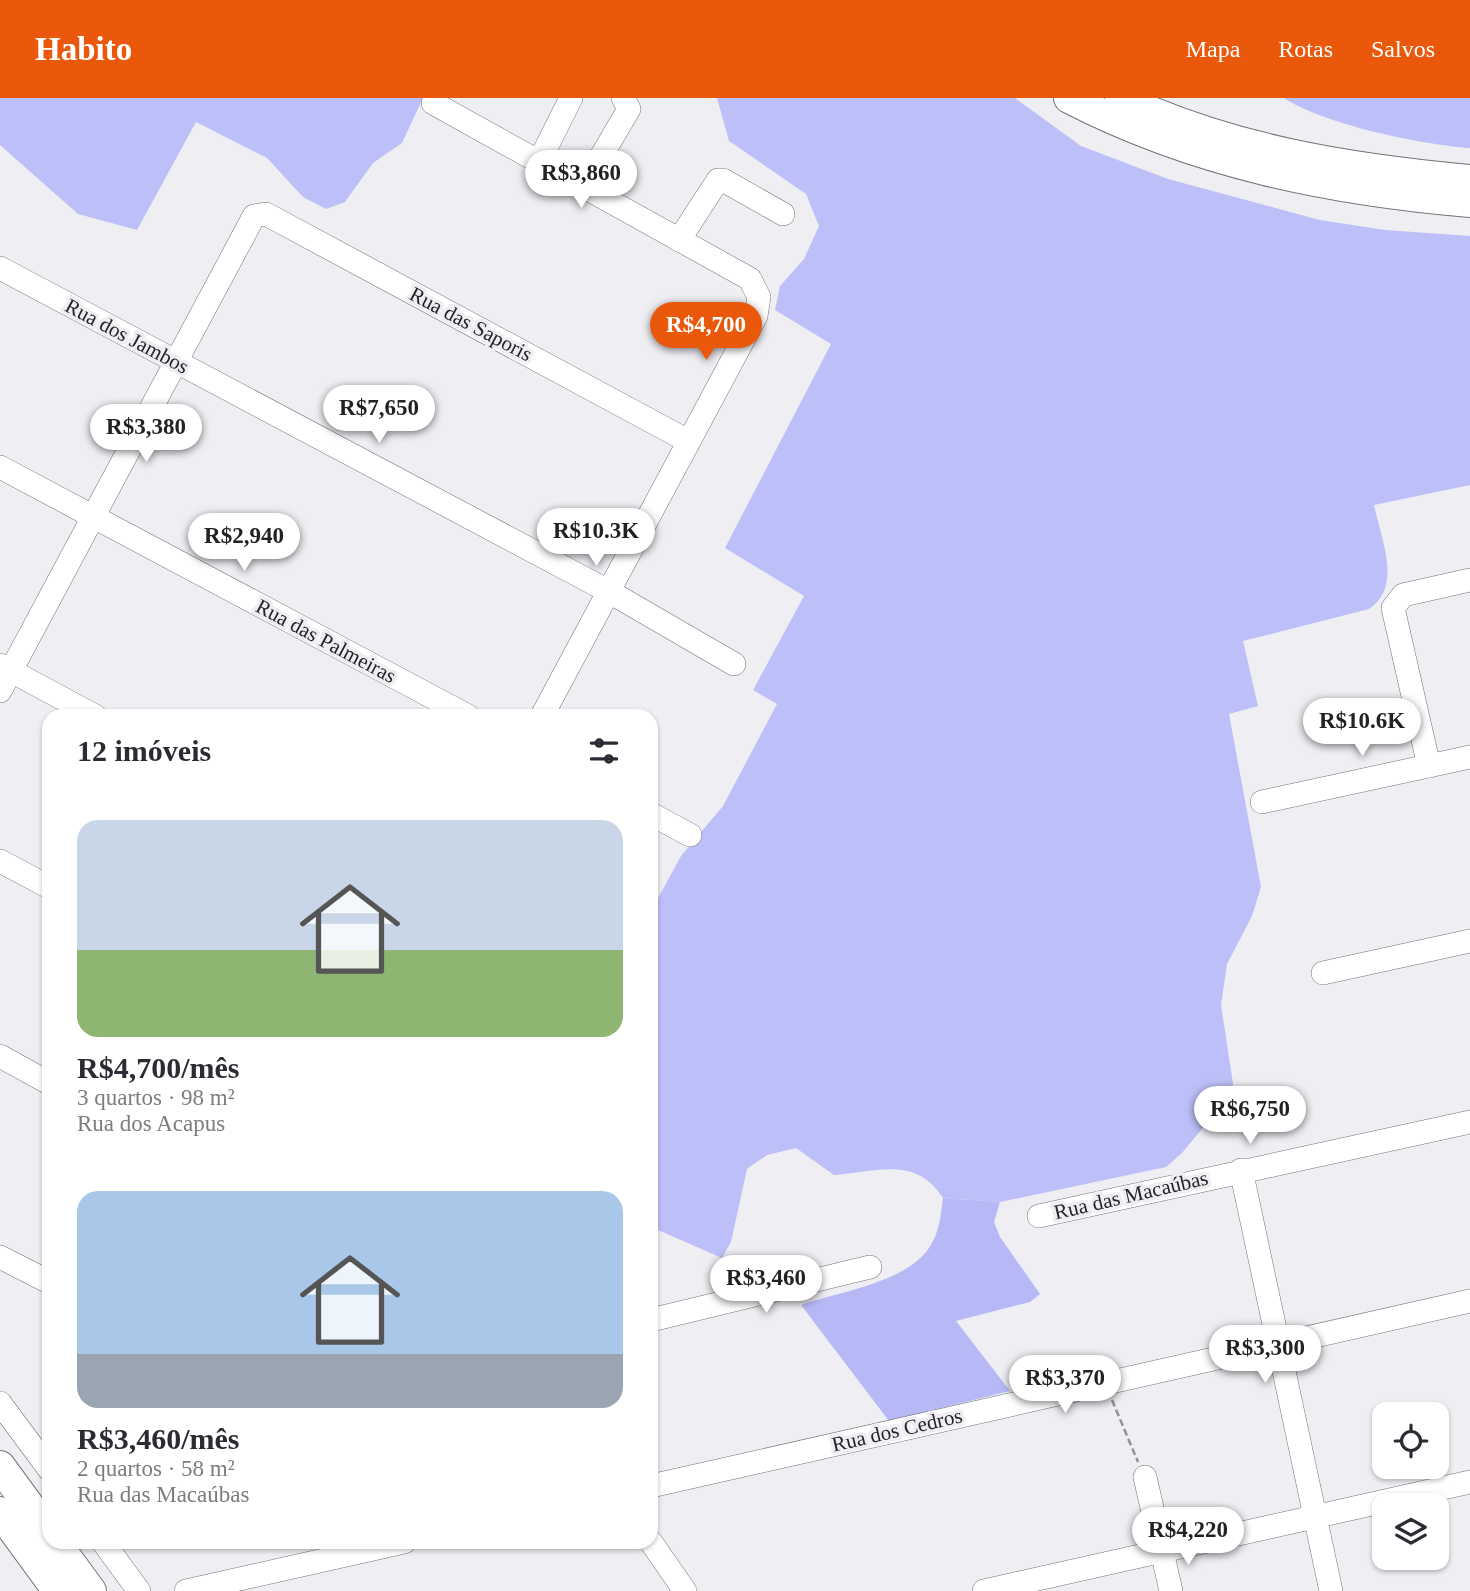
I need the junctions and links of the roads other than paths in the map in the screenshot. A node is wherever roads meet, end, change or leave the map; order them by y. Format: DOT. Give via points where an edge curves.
graph roads {
  1 [pos="571,98"];
  2 [pos="623,98"];
  3 [pos="1069,98"];
  4 [pos="1120,98"];
  5 [pos="433,103"];
  6 [pos="602,155"];
  7 [pos="539,162"];
  8 [pos="1470,180"];
  9 [pos="1470,202"];
  10 [pos="783,214"];
  11 [pos="679,240"];
  12 [pos="0,268"];
  13 [pos="176,362"];
  14 [pos="688,441"];
  15 [pos="0,467"];
  16 [pos="93,518"];
  17 [pos="1470,580"];
  18 [pos="608,591"];
  19 [pos="734,664"];
  20 [pos="4,676"];
  21 [pos="79,709"];
  22 [pos="455,709"];
  23 [pos="546,709"];
  24 [pos="1470,757"];
  25 [pos="1429,766"];
  26 [pos="1262,802"];
  27 [pos="658,818"];
  28 [pos="690,835"];
  29 [pos="0,861"];
  30 [pos="42,883"];
  31 [pos="1470,941"];
  32 [pos="1323,973"];
  33 [pos="0,1056"];
  34 [pos="42,1079"];
  35 [pos="1470,1122"];
  36 [pos="1241,1170"];
  37 [pos="1039,1216"];
  38 [pos="0,1257"];
  39 [pos="870,1267"];
  40 [pos="42,1278"];
  41 [pos="1470,1301"];
  42 [pos="658,1318"];
  43 [pos="1278,1344"];
  44 [pos="0,1403"];
  45 [pos="42,1460"];
  46 [pos="0,1466"];
  47 [pos="1145,1478"];
  48 [pos="1470,1482"];
  49 [pos="658,1484"];
  50 [pos="0,1512"];
  51 [pos="1315,1517"];
  52 [pos="42,1523"];
  53 [pos="60,1549"];
  54 [pos="108,1549"];
  55 [pos="342,1549"];
  56 [pos="655,1549"];
  57 [pos="1163,1551"];
  58 [pos="58,1591"];
  59 [pos="91,1591"];
  60 [pos="139,1591"];
  61 [pos="186,1591"];
  62 [pos="685,1591"];
  63 [pos="984,1591"];
  64 [pos="1171,1591"];
  65 [pos="1331,1591"];
  1 -- 7 [label="street"];
  2 -- 6 [label="street" via="629,109"];
  3 -- 9 [label="main road" via="1170,144 1241,165 1394,196"];
  4 -- 8 [label="main road" via="1215,135 1287,154 1345,166"];
  5 -- 7 [label="street"];
  7 -- 11 [label="street"];
  10 -- 11 [label="street" via="718,180"];
  11 -- 14 [label="street" via="750,279 759,297 756,316"];
  12 -- 13 [label="street, Rua dos Jambos"];
  13 -- 14 [label="street, Rua das Saporis" via="254,216 266,214"];
  13 -- 16 [label="street"];
  13 -- 18 [label="street, Rua dos Jambos"];
  14 -- 18 [label="street"];
  15 -- 16 [label="street, Rua das Palmeiras"];
  16 -- 20 [label="street"];
  16 -- 22 [label="street, Rua das Palmeiras"];
  17 -- 25 [label="street" via="1403,595 1395,603 1393,615"];
  18 -- 19 [label="street, Rua dos Jambos"];
  18 -- 23 [label="street"];
  20 -- 21 [label="street"];
  24 -- 25 [label="street"];
  25 -- 26 [label="street"];
  27 -- 28 [label="street"];
  29 -- 30 [label="street"];
  31 -- 32 [label="street"];
  33 -- 34 [label="street"];
  35 -- 36 [label="street, Rua das Macaúbas"];
  36 -- 37 [label="street, Rua das Macaúbas"];
  36 -- 43 [label="street"];
  38 -- 40 [label="street"];
  39 -- 42 [label="street"];
  41 -- 43 [label="street, Rua dos Cedros"];
  43 -- 49 [label="street, Rua dos Cedros"];
  43 -- 51 [label="street"];
  44 -- 45 [label="street"];
  46 -- 52 [label="main road"];
  47 -- 57 [label="street"];
  48 -- 51 [label="street"];
  50 -- 58 [label="main road"];
  51 -- 57 [label="street"];
  51 -- 65 [label="street"];
  53 -- 59 [label="main road"];
  54 -- 60 [label="street"];
  55 -- 61 [label="street"];
  56 -- 62 [label="street"];
  57 -- 63 [label="street"];
  57 -- 64 [label="street"];
}
